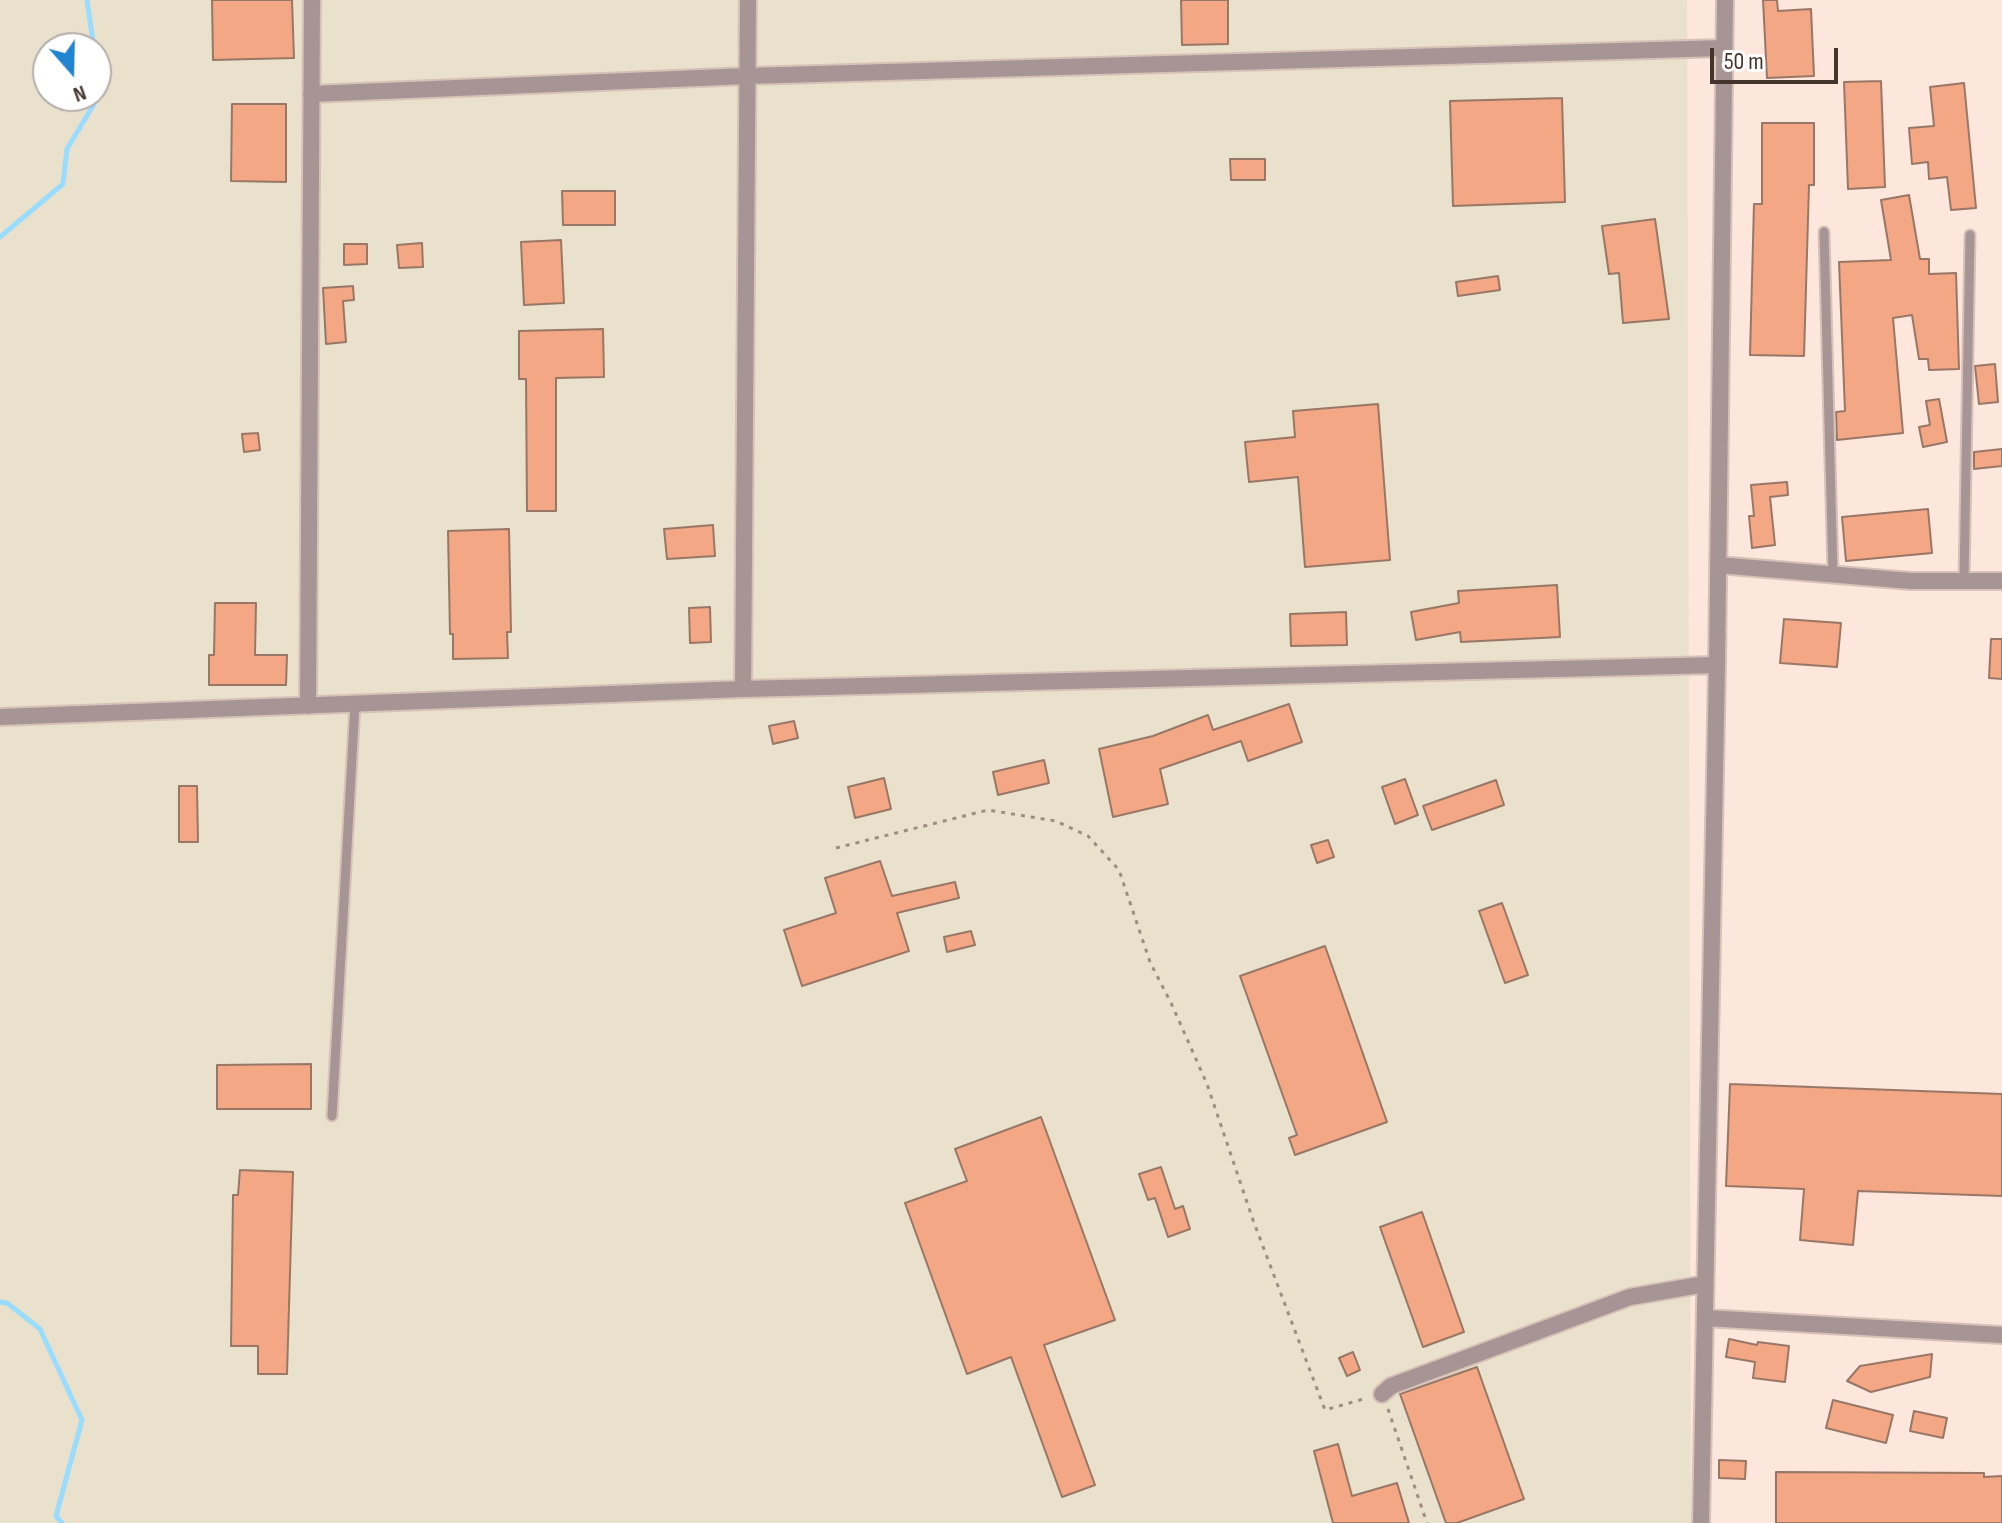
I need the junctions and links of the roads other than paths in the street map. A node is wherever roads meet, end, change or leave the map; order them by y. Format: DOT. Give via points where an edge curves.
graph roads {
  1 [pos="312,0"];
  2 [pos="748,0"];
  3 [pos="1725,0"];
  4 [pos="1724,48"];
  5 [pos="747,76"];
  6 [pos="311,94"];
  7 [pos="1824,232"];
  8 [pos="1970,235"];
  9 [pos="1718,565"];
  10 [pos="1833,574"];
  11 [pos="1964,581"];
  12 [pos="2002,581"];
  13 [pos="1717,665"];
  14 [pos="743,689"];
  15 [pos="355,704"];
  16 [pos="308,706"];
  17 [pos="0,717"];
  18 [pos="332,1116"];
  19 [pos="1705,1284"];
  20 [pos="1705,1318"];
  21 [pos="2002,1335"];
  22 [pos="1382,1394"];
  23 [pos="1701,1523"];
  1 -- 6 [label="street"];
  2 -- 5 [label="street"];
  3 -- 4 [label="street"];
  4 -- 5 [label="street"];
  4 -- 9 [label="street"];
  5 -- 6 [label="street"];
  5 -- 14 [label="street"];
  6 -- 16 [label="street"];
  7 -- 10 [label="lane"];
  8 -- 11 [label="lane"];
  9 -- 10 [label="street"];
  9 -- 13 [label="street"];
  10 -- 11 [label="street"];
  11 -- 12 [label="street"];
  13 -- 14 [label="street"];
  13 -- 19 [label="street"];
  14 -- 15 [label="street"];
  15 -- 16 [label="street"];
  15 -- 18 [label="lane"];
  16 -- 17 [label="street"];
  19 -- 20 [label="street"];
  19 -- 22 [label="street" via="1630,1297 1391,1386"];
  20 -- 21 [label="street"];
  20 -- 23 [label="street"];
}
